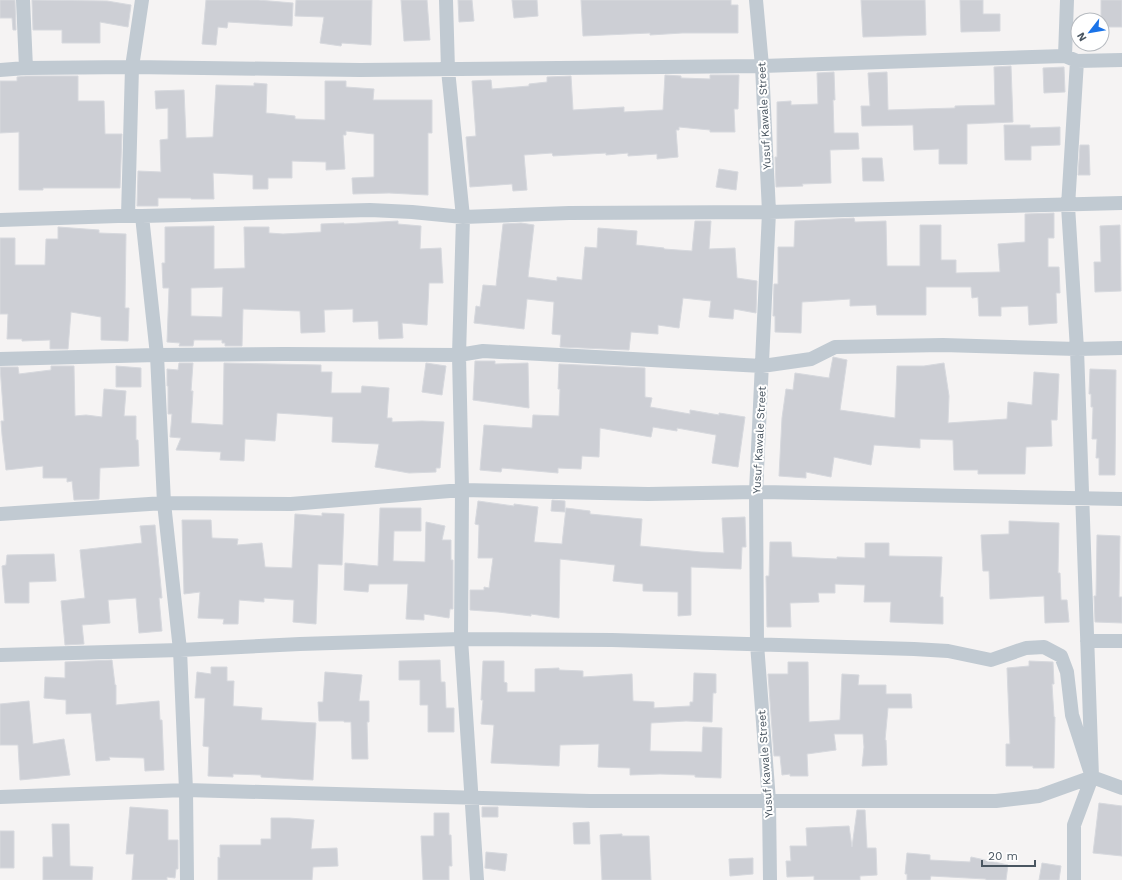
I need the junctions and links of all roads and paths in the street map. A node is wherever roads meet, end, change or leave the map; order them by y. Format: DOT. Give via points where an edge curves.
graph roads {
  1 [pos="22,0"];
  2 [pos="142,0"];
  3 [pos="446,0"];
  4 [pos="756,0"];
  5 [pos="1067,0"];
  6 [pos="1072,58"];
  7 [pos="1122,60"];
  8 [pos="762,66"];
  9 [pos="132,67"];
  10 [pos="26,68"];
  11 [pos="0,70"];
  12 [pos="448,70"];
  13 [pos="1122,203"];
  14 [pos="1068,206"];
  15 [pos="769,212"];
  16 [pos="135,216"];
  17 [pos="463,217"];
  18 [pos="0,220"];
  19 [pos="1122,348"];
  20 [pos="1077,349"];
  21 [pos="157,355"];
  22 [pos="459,355"];
  23 [pos="0,359"];
  24 [pos="762,366"];
  25 [pos="462,490"];
  26 [pos="756,492"];
  27 [pos="1082,499"];
  28 [pos="1122,499"];
  29 [pos="164,503"];
  30 [pos="0,514"];
  31 [pos="461,639"];
  32 [pos="1087,641"];
  33 [pos="1122,641"];
  34 [pos="757,644"];
  35 [pos="180,650"];
  36 [pos="0,656"];
  37 [pos="1092,778"];
  38 [pos="1122,788"];
  39 [pos="186,790"];
  40 [pos="0,797"];
  41 [pos="473,799"];
  42 [pos="769,801"];
  43 [pos="187,880"];
  44 [pos="478,880"];
  45 [pos="770,880"];
  46 [pos="1074,880"];
  1 -- 10 [label="street"];
  2 -- 9 [label="street"];
  3 -- 12 [label="street"];
  4 -- 8 [label="street, Yusuf Kawale Street"];
  5 -- 6 [label="street"];
  6 -- 7 [label="street"];
  6 -- 8 [label="street"];
  6 -- 14 [label="street"];
  8 -- 12 [label="street"];
  8 -- 15 [label="street, Yusuf Kawale Street"];
  9 -- 10 [label="street"];
  9 -- 12 [label="street"];
  9 -- 16 [label="street"];
  10 -- 11 [label="street"];
  12 -- 17 [label="street"];
  13 -- 14 [label="street"];
  14 -- 15 [label="street"];
  14 -- 20 [label="street"];
  15 -- 17 [label="street" via="569,213"];
  15 -- 24 [label="street, Yusuf Kawale Street"];
  16 -- 17 [label="street" via="370,210"];
  16 -- 18 [label="street"];
  16 -- 21 [label="street"];
  17 -- 22 [label="street"];
  19 -- 20 [label="street"];
  20 -- 24 [label="street" via="943,345 835,347 811,359"];
  20 -- 27 [label="street"];
  21 -- 22 [label="street"];
  21 -- 23 [label="street"];
  21 -- 29 [label="street"];
  22 -- 24 [label="street" via="483,351"];
  22 -- 25 [label="street"];
  24 -- 26 [label="street, Yusuf Kawale Street"];
  25 -- 26 [label="street" via="648,494"];
  25 -- 29 [label="street" via="291,504"];
  25 -- 31 [label="street"];
  26 -- 27 [label="street"];
  26 -- 34 [label="street, Yusuf Kawale Street"];
  27 -- 28 [label="street"];
  27 -- 32 [label="street"];
  29 -- 30 [label="street"];
  29 -- 35 [label="street"];
  31 -- 34 [label="street"];
  31 -- 35 [label="street"];
  31 -- 41 [label="street"];
  32 -- 33 [label="street"];
  32 -- 37 [label="street"];
  34 -- 37 [label="street" via="948,651 991,660 1026,648 1044,647 1061,656 1067,672 1072,715"];
  34 -- 42 [label="street, Yusuf Kawale Street"];
  35 -- 36 [label="street"];
  35 -- 39 [label="street"];
  37 -- 38 [label="street"];
  37 -- 42 [label="street" via="1039,796 996,801"];
  37 -- 46 [label="street" via="1074,825"];
  39 -- 40 [label="street"];
  39 -- 41 [label="street"];
  39 -- 43 [label="street"];
  41 -- 42 [label="street"];
  41 -- 44 [label="street"];
  42 -- 45 [label="street, Yusuf Kawale Street"];
}
